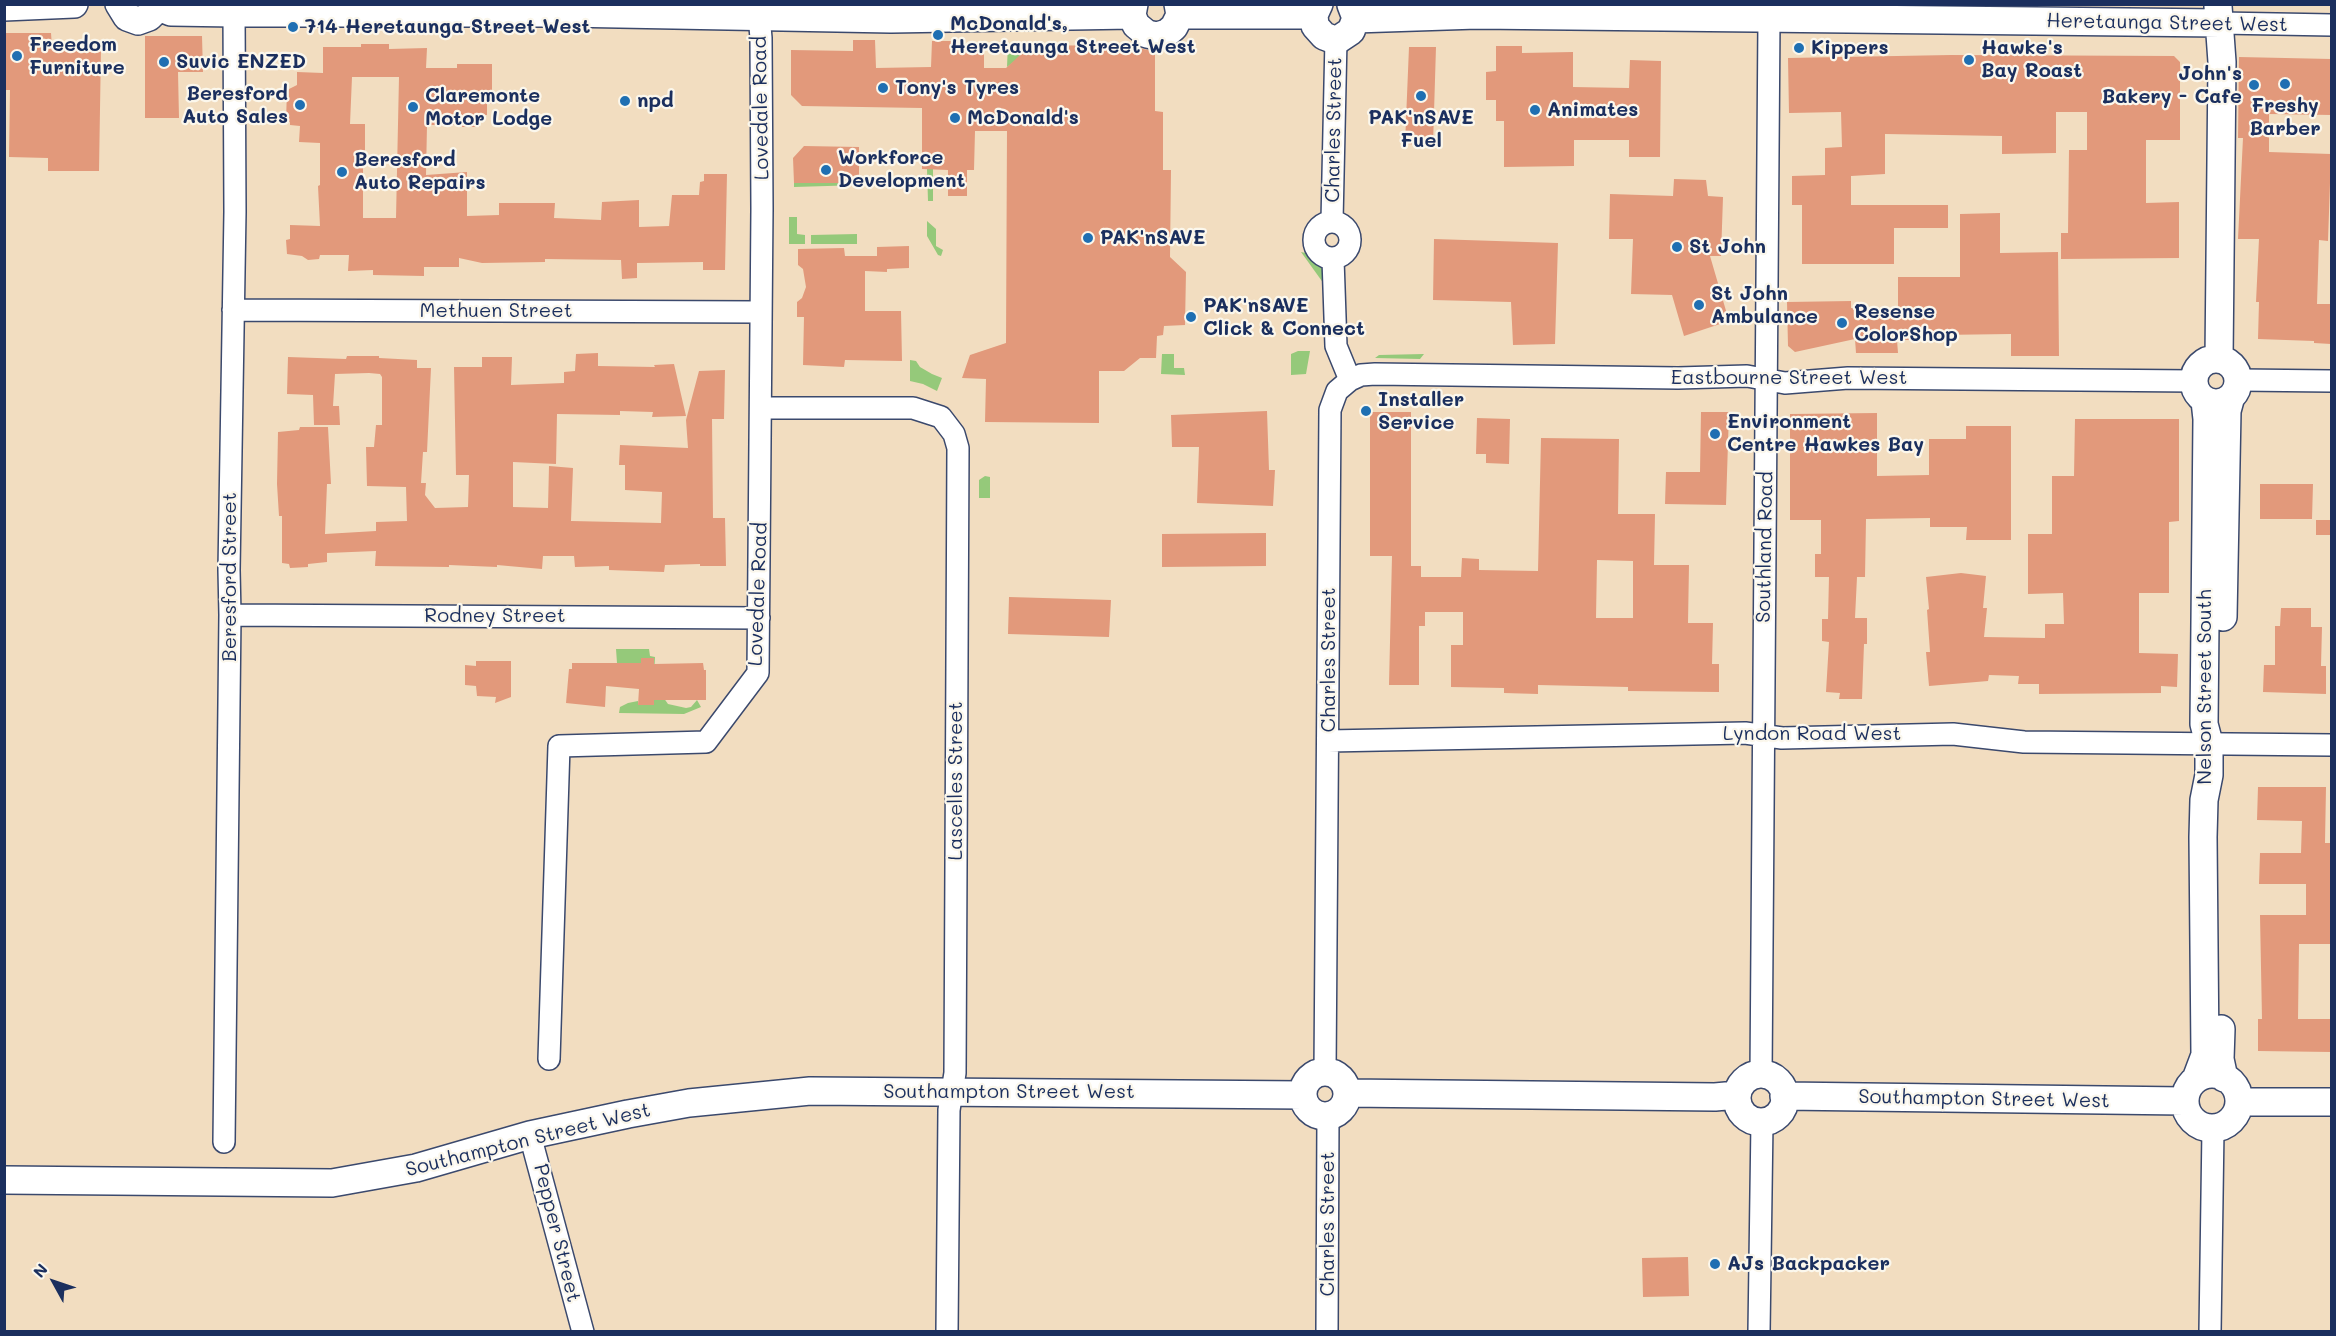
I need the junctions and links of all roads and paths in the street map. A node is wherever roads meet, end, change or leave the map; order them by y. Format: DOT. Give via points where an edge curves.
graph roads {
  1 [pos="75,4"];
  2 [pos="119,4"];
  3 [pos="1022,4"];
  4 [pos="156,5"];
  5 [pos="4,7"];
  6 [pos="1129,8"];
  7 [pos="565,9"];
  8 [pos="758,10"];
  9 [pos="1179,10"];
  10 [pos="1316,10"];
  11 [pos="1353,12"];
  12 [pos="234,13"];
  13 [pos="2219,14"];
  14 [pos="1769,19"];
  15 [pos="2331,25"];
  16 [pos="1336,39"];
  17 [pos="234,310"];
  18 [pos="759,312"];
  19 [pos="1767,378"];
  20 [pos="1350,380"];
  21 [pos="2331,381"];
  22 [pos="2217,390"];
  23 [pos="761,408"];
  24 [pos="230,615"];
  25 [pos="759,618"];
  26 [pos="1763,735"];
  27 [pos="1328,741"];
  28 [pos="2216,743"];
  29 [pos="2331,745"];
  30 [pos="549,1059"];
  31 [pos="1325,1071"];
  32 [pos="1761,1074"];
  33 [pos="2224,1078"];
  34 [pos="2190,1090"];
  35 [pos="951,1092"];
  36 [pos="1347,1093"];
  37 [pos="1303,1095"];
  38 [pos="1737,1095"];
  39 [pos="1784,1096"];
  40 [pos="2240,1102"];
  41 [pos="2331,1102"];
  42 [pos="1328,1116"];
  43 [pos="1762,1122"];
  44 [pos="2213,1129"];
  45 [pos="530,1135"];
  46 [pos="224,1142"];
  47 [pos="4,1180"];
  48 [pos="583,1332"];
  49 [pos="947,1332"];
  50 [pos="1327,1332"];
  51 [pos="1759,1332"];
  52 [pos="2210,1332"];
  1 -- 5 [label="main road"];
  2 -- 4 [label="main road" via="127,17 138,21 149,17"];
  3 -- 6 [label="main road"];
  4 -- 12 [label="main road" via="171,12"];
  6 -- 8 [label="main road" via="1001,19"];
  6 -- 9 [label="main road" via="1143,32 1157,36 1171,30"];
  7 -- 8 [label="main road"];
  7 -- 12 [label="main road"];
  8 -- 18 [label="street, Lovedale Road" via="762,198"];
  9 -- 10 [label="main road"];
  10 -- 16 [label="main road" via="1319,33"];
  11 -- 14 [label="main road, Heretaunga Street West"];
  11 -- 16 [label="main road" via="1351,31"];
  12 -- 17 [label="street, Beresford Street"];
  13 -- 14 [label="main road, Heretaunga Street West"];
  13 -- 15 [label="street, Heretaunga Street West"];
  13 -- 22 [label="main road" via="2222,62 2218,359 2199,367"];
  14 -- 19 [label="street, Southland Road"];
  16 -- 20 [label="street, Charles Street" via="1332,221 1347,228 1351,240 1347,251 1333,259 1336,346"];
  17 -- 18 [label="street, Methuen Street"];
  17 -- 24 [label="street, Beresford Street"];
  18 -- 23 [label="street, Lovedale Road"];
  19 -- 20 [label="street, Eastbourne Street West" via="1375,374"];
  19 -- 22 [label="street, Eastbourne Street West" via="1785,382 1848,378"];
  19 -- 26 [label="street, Southland Road"];
  20 -- 27 [label="street, Charles Street" via="1337,391 1330,410"];
  21 -- 22 [label="street, Eastbourne Street West"];
  22 -- 28 [label="main road, Nelson Street South" via="2208,419 2204,713"];
  23 -- 25 [label="street, Lovedale Road"];
  23 -- 35 [label="street, Lascelles Street" via="913,408 941,417 949,424 956,441 955,1073"];
  24 -- 25 [label="street, Rodney Street"];
  24 -- 46 [label="street, Beresford Street"];
  25 -- 30 [label="street, Lovedale Road" via="758,673 706,742 559,746"];
  26 -- 27 [label="street, Lyndon Road West"];
  26 -- 28 [label="street, Lyndon Road West" via="1836,738 1953,734 2024,742"];
  26 -- 32 [label="street, Southland Road"];
  27 -- 31 [label="street, Charles Street"];
  28 -- 29 [label="street, Lyndon Road West"];
  28 -- 33 [label="main road, Nelson Street South" via="2220,1059"];
  28 -- 34 [label="main road, Nelson Street South" via="2204,800 2205,1055"];
  31 -- 36 [label="main road" via="1338,1075"];
  31 -- 37 [label="main road" via="1311,1076"];
  32 -- 38 [label="main road" via="1748,1078"];
  32 -- 39 [label="main road" via="1779,1083"];
  33 -- 34 [label="main road" via="2212,1073"];
  33 -- 40 [label="main road" via="2234,1086"];
  34 -- 39 [label="main road, Southampton Street West"];
  34 -- 44 [label="main road" via="2190,1118"];
  35 -- 37 [label="main road, Southampton Street West"];
  35 -- 45 [label="main road, Southampton Street West" via="810,1091 753,1096 689,1103"];
  35 -- 49 [label="street, Lascelles Street"];
  36 -- 38 [label="main road"];
  36 -- 42 [label="main road" via="1339,1112"];
  37 -- 42 [label="main road" via="1312,1112"];
  38 -- 43 [label="main road" via="1740,1111"];
  39 -- 43 [label="main road" via="1781,1111"];
  40 -- 41 [label="main road"];
  40 -- 44 [label="main road" via="2230,1122"];
  42 -- 50 [label="street, Charles Street"];
  43 -- 51 [label="street"];
  44 -- 52 [label="street"];
  45 -- 47 [label="main road, Southampton Street West" via="416,1168 332,1183"];
  45 -- 48 [label="street, Pepper Street"];
}
